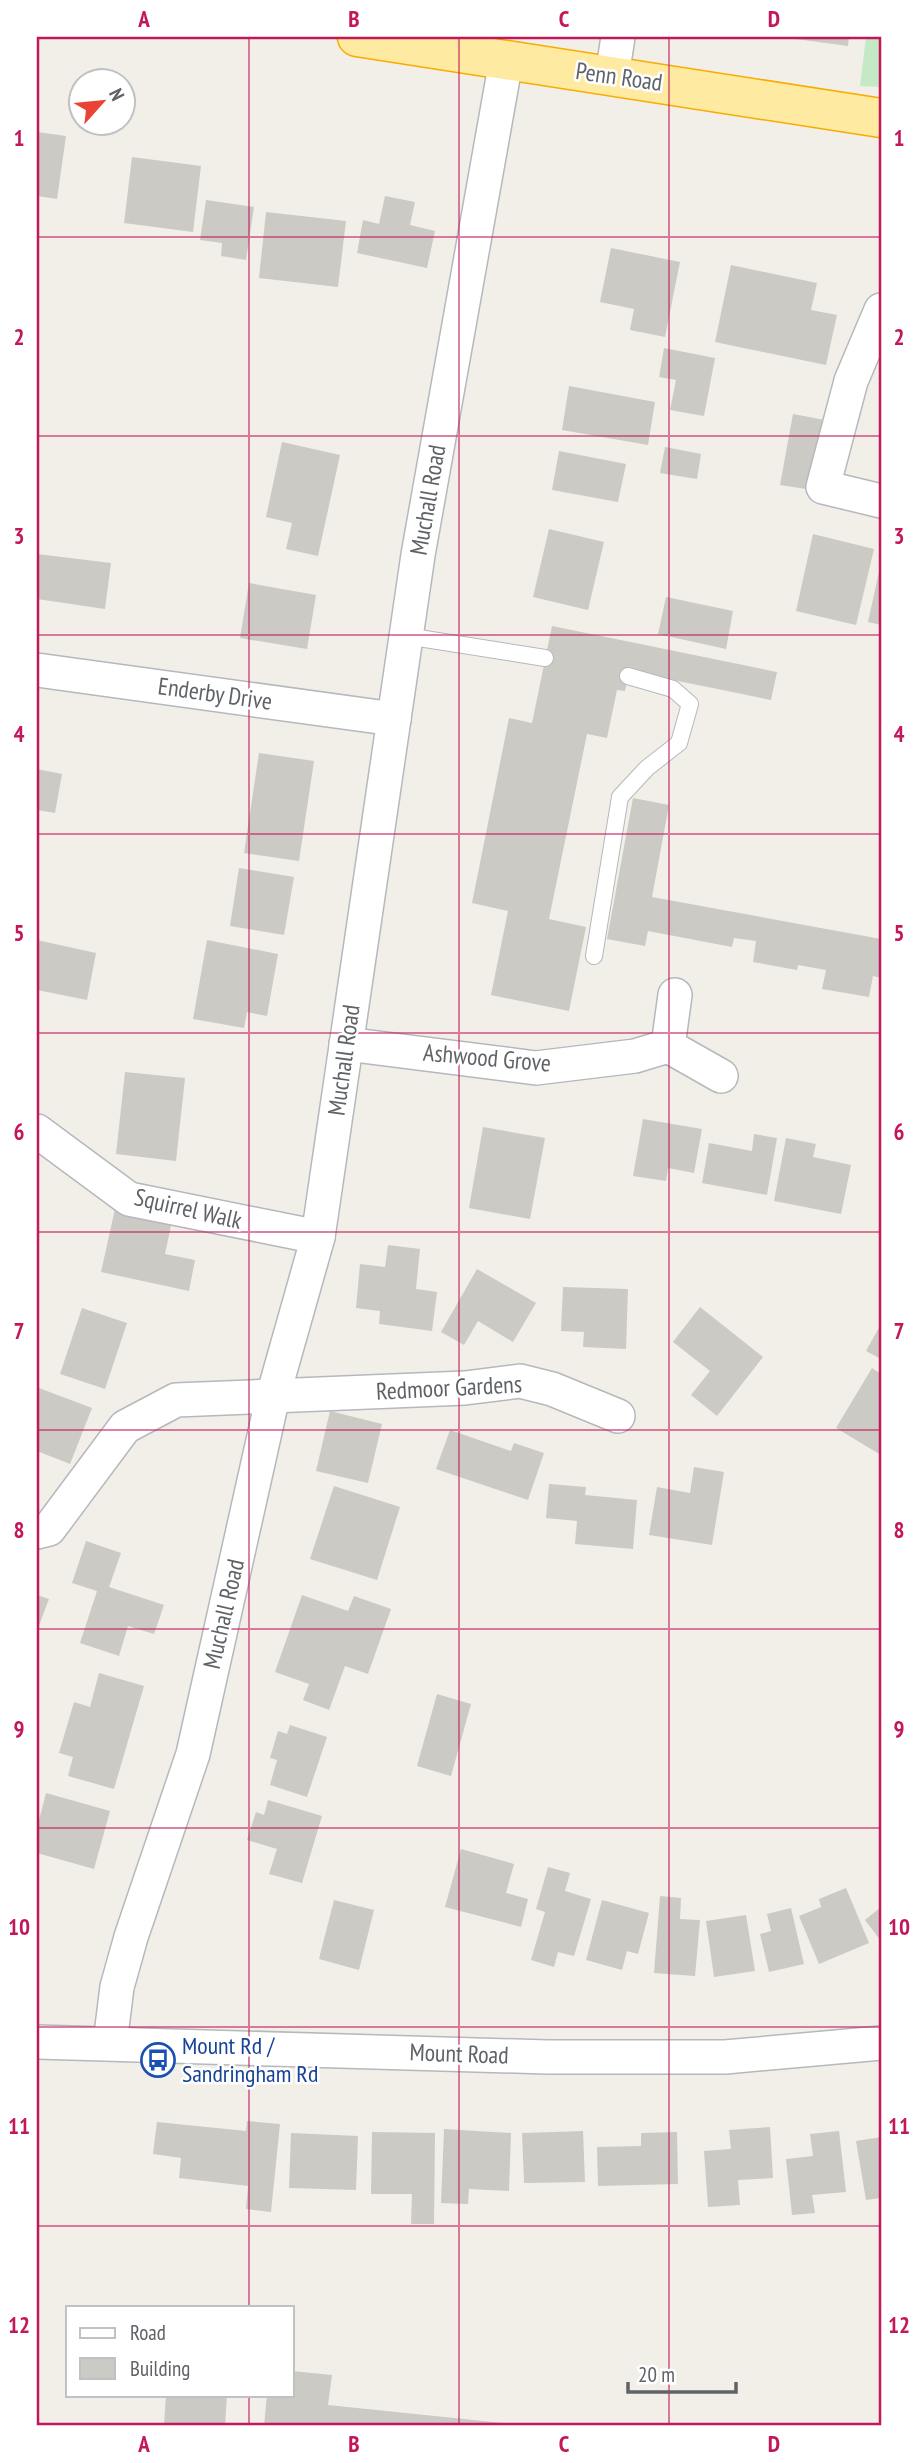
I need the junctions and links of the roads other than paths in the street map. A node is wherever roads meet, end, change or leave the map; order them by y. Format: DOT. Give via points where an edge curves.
graph roads {
  1 [pos="357,37"];
  2 [pos="618,37"];
  3 [pos="506,61"];
  4 [pos="612,76"];
  5 [pos="881,118"];
  6 [pos="881,310"];
  7 [pos="881,501"];
  8 [pos="406,636"];
  9 [pos="545,659"];
  10 [pos="37,670"];
  11 [pos="628,676"];
  12 [pos="394,719"];
  13 [pos="594,956"];
  14 [pos="675,995"];
  15 [pos="346,1044"];
  16 [pos="668,1046"];
  17 [pos="721,1076"];
  18 [pos="37,1131"];
  19 [pos="318,1237"];
  20 [pos="273,1396"];
  21 [pos="618,1416"];
  22 [pos="37,1532"];
  23 [pos="37,2042"];
  24 [pos="110,2043"];
  25 [pos="881,2043"];
  1 -- 3 [label="highway, Penn Road"];
  2 -- 4 [label="street"];
  3 -- 4 [label="highway, Penn Road"];
  3 -- 8 [label="street, Muchall Road"];
  4 -- 5 [label="highway, Penn Road"];
  6 -- 7 [label="street" via="851,382 822,487"];
  8 -- 9 [label="lane"];
  8 -- 12 [label="street, Muchall Road"];
  10 -- 12 [label="street, Enderby Drive"];
  11 -- 13 [label="lane" via="673,689 690,704 679,743 620,797"];
  12 -- 15 [label="street, Muchall Road"];
  14 -- 16 [label="street"];
  15 -- 16 [label="street, Ashwood Grove" via="536,1068 635,1056"];
  15 -- 19 [label="street, Muchall Road"];
  16 -- 17 [label="street"];
  18 -- 19 [label="street, Squirrel Walk" via="129,1199"];
  19 -- 20 [label="street, Muchall Road"];
  20 -- 21 [label="street, Redmoor Gardens" via="465,1388 520,1381"];
  20 -- 22 [label="street, Redmoor Gardens" via="176,1400 125,1427 49,1529"];
  20 -- 24 [label="street, Muchall Road" via="193,1754 131,1937 117,1987"];
  23 -- 24 [label="street, Mount Road"];
  24 -- 25 [label="street, Mount Road" via="547,2057 725,2057"];
}
